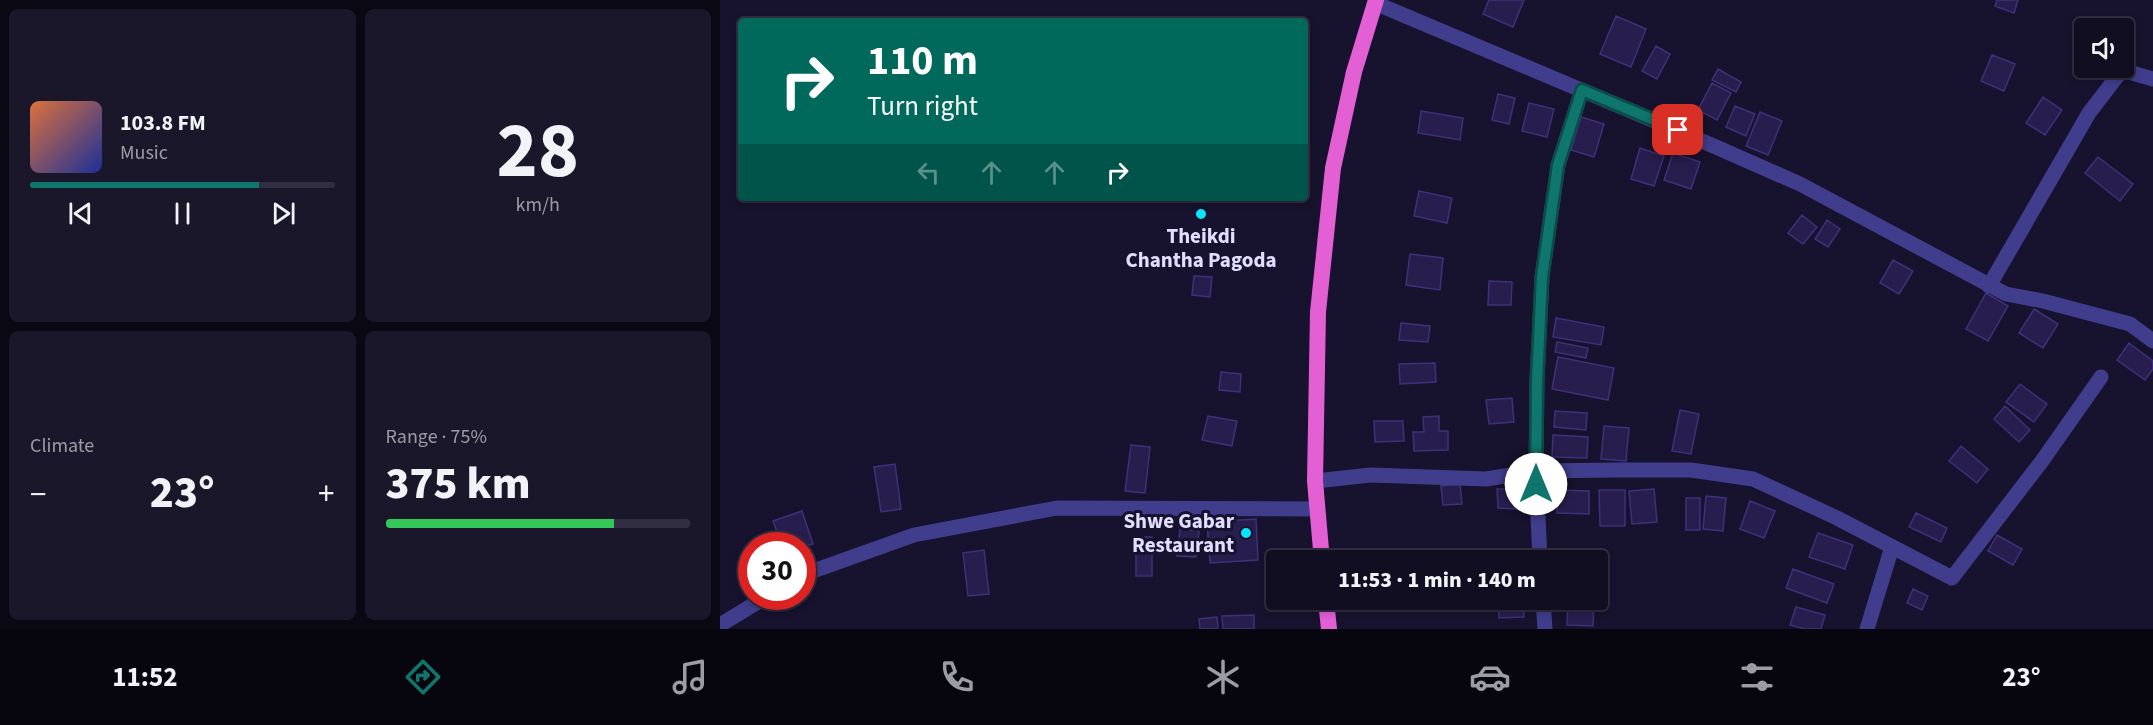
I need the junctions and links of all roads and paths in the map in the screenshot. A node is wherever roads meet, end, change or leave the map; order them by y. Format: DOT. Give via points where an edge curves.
graph roads {
  1 [pos="1375,1"];
  2 [pos="2153,79"];
  3 [pos="1582,90"];
  4 [pos="1989,286"];
  5 [pos="2153,341"];
  6 [pos="2101,377"];
  7 [pos="1536,471"];
  8 [pos="1315,481"];
  9 [pos="1317,509"];
  10 [pos="1892,547"];
  11 [pos="1321,550"];
  12 [pos="1540,550"];
  13 [pos="816,570"];
  14 [pos="745,610"];
  15 [pos="1327,610"];
  16 [pos="1544,610"];
  17 [pos="720,625"];
  18 [pos="1329,629"];
  19 [pos="1545,629"];
  20 [pos="1867,629"];
  1 -- 3 [label="street"];
  1 -- 8 [label="highway" via="1354,72 1333,168 1318,312"];
  2 -- 4 [label="street" via="2122,70 2089,113"];
  3 -- 4 [label="street" via="1800,184"];
  3 -- 7 [label="street" via="1558,165 1542,277"];
  4 -- 5 [label="street" via="2006,294 2130,324"];
  6 -- 10 [label="street" via="1952,578"];
  7 -- 8 [label="street" via="1486,478 1371,475"];
  7 -- 10 [label="street" via="1691,470 1753,479"];
  7 -- 12 [label="street"];
  8 -- 9 [label="highway"];
  9 -- 11 [label="highway"];
  9 -- 13 [label="street" via="1057,508 914,535"];
  10 -- 20 [label="street"];
  14 -- 17 [label="street"];
  15 -- 18 [label="highway"];
  16 -- 19 [label="street"];
}
